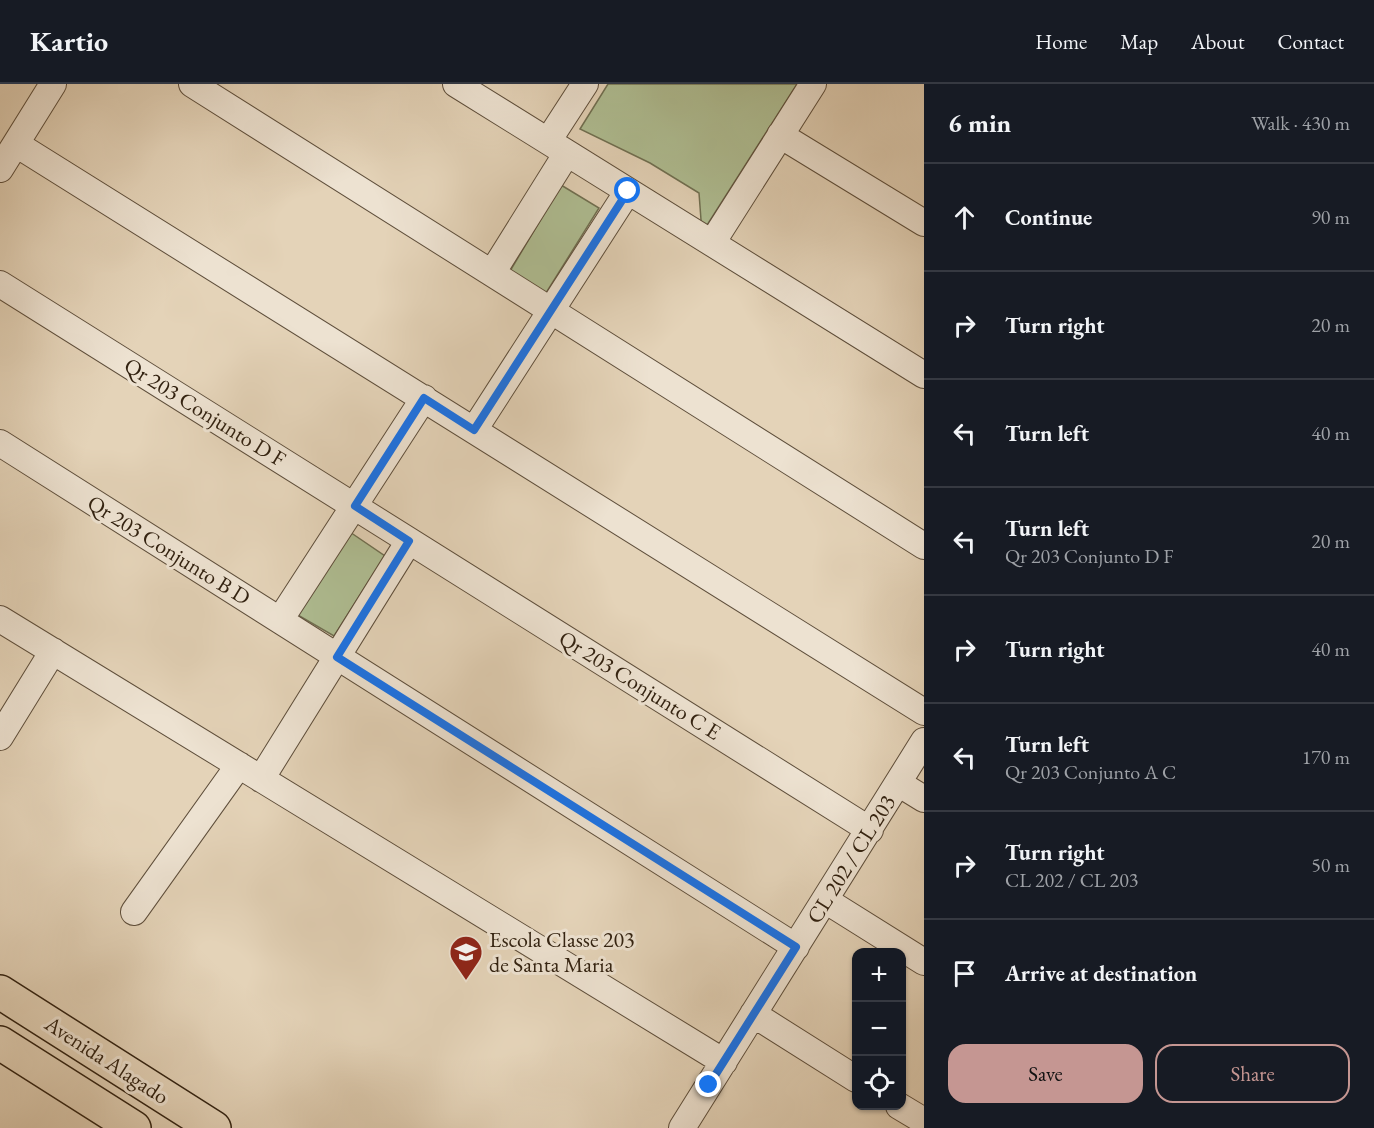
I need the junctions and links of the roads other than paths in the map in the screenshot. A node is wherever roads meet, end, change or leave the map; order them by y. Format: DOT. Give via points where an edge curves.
graph roads {
  1 [pos="192,84"];
  2 [pos="456,84"];
  3 [pos="585,84"];
  4 [pos="813,84"];
  5 [pos="51,85"];
  6 [pos="780,135"];
  7 [pos="16,144"];
  8 [pos="558,147"];
  9 [pos="0,169"];
  10 [pos="628,191"];
  11 [pos="924,223"];
  12 [pos="712,243"];
  13 [pos="492,273"];
  14 [pos="0,284"];
  15 [pos="552,311"];
  16 [pos="924,375"];
  17 [pos="424,398"];
  18 [pos="474,430"];
  19 [pos="0,443"];
  20 [pos="355,506"];
  21 [pos="409,541"];
  22 [pos="924,546"];
  23 [pos="0,619"];
  24 [pos="280,620"];
  25 [pos="53,651"];
  26 [pos="337,657"];
  27 [pos="924,712"];
  28 [pos="0,737"];
  29 [pos="924,741"];
  30 [pos="239,765"];
  31 [pos="261,779"];
  32 [pos="898,783"];
  33 [pos="924,800"];
  34 [pos="870,830"];
  35 [pos="825,900"];
  36 [pos="134,912"];
  37 [pos="796,947"];
  38 [pos="924,962"];
  39 [pos="0,992"];
  40 [pos="753,1014"];
  41 [pos="0,1043"];
  42 [pos="724,1062"];
  43 [pos="852,1076"];
  44 [pos="906,1110"];
  45 [pos="924,1121"];
  46 [pos="115,1123"];
  47 [pos="214,1128"];
  48 [pos="682,1128"];
  1 -- 13 [label="street"];
  2 -- 8 [label="street"];
  3 -- 8 [label="street"];
  4 -- 6 [label="street"];
  5 -- 7 [label="street"];
  6 -- 11 [label="street"];
  6 -- 12 [label="street"];
  7 -- 9 [label="street"];
  7 -- 17 [label="street"];
  8 -- 10 [label="street"];
  8 -- 13 [label="street"];
  10 -- 12 [label="street"];
  10 -- 15 [label="street"];
  12 -- 16 [label="street"];
  13 -- 15 [label="street"];
  14 -- 20 [label="street, Qr 203 Conjunto D F"];
  15 -- 18 [label="street"];
  15 -- 22 [label="street"];
  17 -- 18 [label="street"];
  17 -- 20 [label="street"];
  18 -- 27 [label="street"];
  19 -- 24 [label="street, Qr 203 Conjunto B D"];
  20 -- 21 [label="street, Qr 203 Conjunto D F"];
  20 -- 24 [label="street"];
  21 -- 26 [label="street"];
  21 -- 34 [label="street, Qr 203 Conjunto C E"];
  23 -- 25 [label="street"];
  24 -- 26 [label="street, Qr 203 Conjunto B D"];
  25 -- 28 [label="street"];
  25 -- 30 [label="street"];
  26 -- 31 [label="street"];
  26 -- 37 [label="street, Qr 203 Conjunto B D"];
  29 -- 32 [label="street, CL 202 / CL 203"];
  30 -- 31 [label="street"];
  30 -- 36 [label="street"];
  31 -- 42 [label="street"];
  32 -- 33 [label="street"];
  32 -- 34 [label="street, CL 202 / CL 203"];
  34 -- 35 [label="street, CL 202 / CL 203"];
  35 -- 37 [label="street, CL 202 / CL 203"];
  35 -- 38 [label="street"];
  37 -- 40 [label="street, CL 202 / CL 203"];
  39 -- 47 [label="main road, Avenida Alagado"];
  40 -- 42 [label="street, CL 202 / CL 203"];
  40 -- 43 [label="street"];
  41 -- 46 [label="main road, Avenida Alagado"];
  42 -- 48 [label="street, CL 202 / CL 203"];
  44 -- 45 [label="street"];
}
